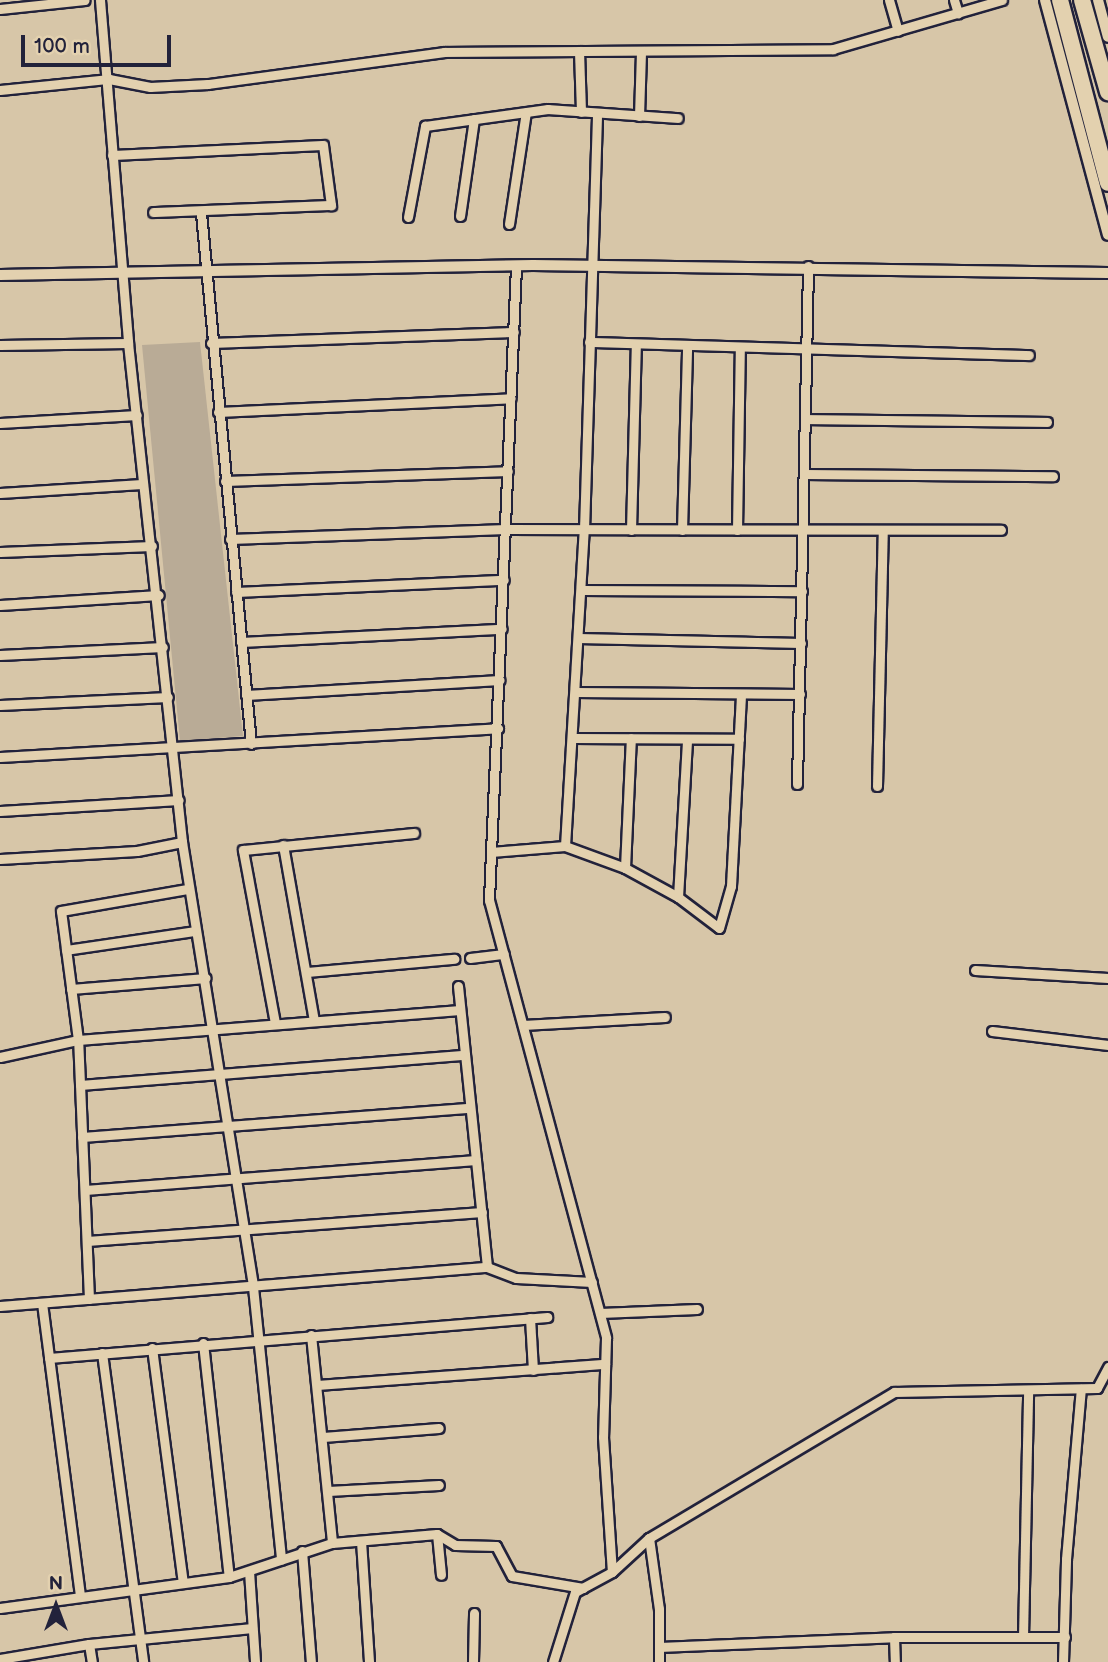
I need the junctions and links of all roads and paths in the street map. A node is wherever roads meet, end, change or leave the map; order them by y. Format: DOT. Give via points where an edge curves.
graph roads {
  1 [pos="85,0"];
  2 [pos="100,0"];
  3 [pos="889,0"];
  4 [pos="954,0"];
  5 [pos="1002,0"];
  6 [pos="1045,0"];
  7 [pos="1060,0"];
  8 [pos="1082,0"];
  9 [pos="1098,0"];
  10 [pos="38,3"];
  11 [pos="0,9"];
  12 [pos="958,13"];
  13 [pos="898,30"];
  14 [pos="1108,37"];
  15 [pos="579,51"];
  16 [pos="641,51"];
  17 [pos="108,79"];
  18 [pos="0,90"];
  19 [pos="1108,92"];
  20 [pos="526,112"];
  21 [pos="580,112"];
  22 [pos="597,113"];
  23 [pos="639,116"];
  24 [pos="678,118"];
  25 [pos="474,119"];
  26 [pos="112,155"];
  27 [pos="1108,183"];
  28 [pos="153,212"];
  29 [pos="201,213"];
  30 [pos="460,216"];
  31 [pos="408,217"];
  32 [pos="509,224"];
  33 [pos="1108,235"];
  34 [pos="591,265"];
  35 [pos="516,266"];
  36 [pos="808,266"];
  37 [pos="208,272"];
  38 [pos="121,273"];
  39 [pos="1108,273"];
  40 [pos="0,275"];
  41 [pos="514,332"];
  42 [pos="589,342"];
  43 [pos="128,343"];
  44 [pos="211,343"];
  45 [pos="636,344"];
  46 [pos="0,345"];
  47 [pos="687,346"];
  48 [pos="740,347"];
  49 [pos="806,349"];
  50 [pos="1029,355"];
  51 [pos="511,398"];
  52 [pos="218,412"];
  53 [pos="137,415"];
  54 [pos="805,419"];
  55 [pos="1047,422"];
  56 [pos="0,423"];
  57 [pos="508,471"];
  58 [pos="804,474"];
  59 [pos="1053,476"];
  60 [pos="225,481"];
  61 [pos="142,484"];
  62 [pos="0,493"];
  63 [pos="506,529"];
  64 [pos="584,530"];
  65 [pos="631,530"];
  66 [pos="682,530"];
  67 [pos="737,530"];
  68 [pos="803,530"];
  69 [pos="883,530"];
  70 [pos="1000,530"];
  71 [pos="230,539"];
  72 [pos="152,546"];
  73 [pos="0,552"];
  74 [pos="504,580"];
  75 [pos="581,590"];
  76 [pos="802,591"];
  77 [pos="236,592"];
  78 [pos="159,595"];
  79 [pos="0,605"];
  80 [pos="502,629"];
  81 [pos="578,638"];
  82 [pos="241,642"];
  83 [pos="801,643"];
  84 [pos="163,647"];
  85 [pos="0,655"];
  86 [pos="500,680"];
  87 [pos="575,692"];
  88 [pos="741,694"];
  89 [pos="800,694"];
  90 [pos="246,695"];
  91 [pos="168,697"];
  92 [pos="0,705"];
  93 [pos="498,728"];
  94 [pos="572,738"];
  95 [pos="631,738"];
  96 [pos="687,738"];
  97 [pos="739,739"];
  98 [pos="251,744"];
  99 [pos="173,749"];
  100 [pos="0,757"];
  101 [pos="797,784"];
  102 [pos="877,786"];
  103 [pos="179,800"];
  104 [pos="0,811"];
  105 [pos="414,833"];
  106 [pos="182,842"];
  107 [pos="283,845"];
  108 [pos="565,846"];
  109 [pos="491,852"];
  110 [pos="0,859"];
  111 [pos="625,868"];
  112 [pos="187,889"];
  113 [pos="678,897"];
  114 [pos="195,931"];
  115 [pos="66,950"];
  116 [pos="504,954"];
  117 [pos="470,957"];
  118 [pos="454,958"];
  119 [pos="975,970"];
  120 [pos="307,971"];
  121 [pos="206,978"];
  122 [pos="1108,978"];
  123 [pos="457,986"];
  124 [pos="71,989"];
  125 [pos="460,1010"];
  126 [pos="665,1017"];
  127 [pos="314,1020"];
  128 [pos="275,1023"];
  129 [pos="523,1025"];
  130 [pos="214,1027"];
  131 [pos="992,1031"];
  132 [pos="78,1040"];
  133 [pos="1108,1045"];
  134 [pos="465,1055"];
  135 [pos="0,1057"];
  136 [pos="221,1074"];
  137 [pos="80,1085"];
  138 [pos="470,1108"];
  139 [pos="229,1126"];
  140 [pos="82,1137"];
  141 [pos="476,1160"];
  142 [pos="236,1177"];
  143 [pos="85,1190"];
  144 [pos="482,1212"];
  145 [pos="244,1227"];
  146 [pos="87,1241"];
  147 [pos="487,1266"];
  148 [pos="592,1282"];
  149 [pos="253,1287"];
  150 [pos="89,1299"];
  151 [pos="42,1303"];
  152 [pos="0,1306"];
  153 [pos="697,1309"];
  154 [pos="600,1313"];
  155 [pos="547,1317"];
  156 [pos="530,1318"];
  157 [pos="311,1335"];
  158 [pos="259,1338"];
  159 [pos="203,1343"];
  160 [pos="152,1348"];
  161 [pos="102,1353"];
  162 [pos="49,1358"];
  163 [pos="605,1364"];
  164 [pos="533,1370"];
  165 [pos="1107,1373"];
  166 [pos="317,1385"];
  167 [pos="1081,1389"];
  168 [pos="1028,1390"];
  169 [pos="439,1428"];
  170 [pos="323,1437"];
  171 [pos="439,1485"];
  172 [pos="328,1491"];
  173 [pos="437,1534"];
  174 [pos="649,1538"];
  175 [pos="361,1541"];
  176 [pos="332,1543"];
  177 [pos="302,1551"];
  178 [pos="281,1560"];
  179 [pos="249,1571"];
  180 [pos="612,1572"];
  181 [pos="441,1575"];
  182 [pos="229,1577"];
  183 [pos="183,1583"];
  184 [pos="132,1588"];
  185 [pos="583,1588"];
  186 [pos="80,1594"];
  187 [pos="0,1608"];
  188 [pos="474,1613"];
  189 [pos="252,1628"];
  190 [pos="894,1637"];
  191 [pos="1023,1637"];
  192 [pos="1065,1637"];
  193 [pos="139,1638"];
  194 [pos="89,1644"];
  195 [pos="659,1647"];
  196 [pos="42,1657"];
  197 [pos="0,1659"];
  198 [pos="92,1662"];
  199 [pos="143,1662"];
  200 [pos="255,1662"];
  201 [pos="311,1662"];
  202 [pos="369,1662"];
  203 [pos="473,1662"];
  204 [pos="553,1662"];
  205 [pos="659,1662"];
  206 [pos="895,1662"];
  207 [pos="1063,1662"];
  1 -- 10 [label="street"];
  2 -- 17 [label="street"];
  3 -- 13 [label="street"];
  4 -- 12 [label="street"];
  5 -- 12 [label="street"];
  6 -- 33 [label="street"];
  7 -- 27 [label="highway"];
  8 -- 19 [label="highway"];
  9 -- 14 [label="street"];
  10 -- 11 [label="street"];
  12 -- 13 [label="street"];
  13 -- 16 [label="street" via="833,49"];
  15 -- 16 [label="street"];
  15 -- 17 [label="street" via="444,52 208,84 149,87"];
  15 -- 21 [label="street"];
  16 -- 23 [label="street"];
  17 -- 18 [label="street"];
  17 -- 26 [label="street"];
  20 -- 21 [label="street"];
  20 -- 25 [label="street"];
  20 -- 32 [label="street"];
  21 -- 22 [label="street"];
  22 -- 23 [label="street"];
  22 -- 34 [label="street"];
  23 -- 24 [label="street"];
  25 -- 30 [label="street"];
  25 -- 31 [label="street" via="425,126"];
  26 -- 29 [label="street" via="324,145 331,205"];
  26 -- 38 [label="street"];
  28 -- 29 [label="street"];
  29 -- 37 [label="street"];
  34 -- 35 [label="street"];
  34 -- 36 [label="street"];
  34 -- 42 [label="street"];
  35 -- 37 [label="street"];
  35 -- 41 [label="street"];
  36 -- 39 [label="street"];
  36 -- 49 [label="street"];
  37 -- 38 [label="street"];
  37 -- 44 [label="street"];
  38 -- 40 [label="street"];
  38 -- 43 [label="street"];
  41 -- 44 [label="street"];
  41 -- 51 [label="street"];
  42 -- 45 [label="street"];
  42 -- 64 [label="street"];
  43 -- 46 [label="street"];
  43 -- 53 [label="street"];
  44 -- 52 [label="street"];
  45 -- 47 [label="street"];
  45 -- 65 [label="street"];
  47 -- 48 [label="street"];
  47 -- 66 [label="street"];
  48 -- 49 [label="street"];
  48 -- 67 [label="street"];
  49 -- 50 [label="street"];
  49 -- 54 [label="street"];
  51 -- 52 [label="street"];
  51 -- 57 [label="street"];
  52 -- 60 [label="street"];
  53 -- 56 [label="street"];
  53 -- 61 [label="street"];
  54 -- 55 [label="street"];
  54 -- 58 [label="street"];
  57 -- 60 [label="street"];
  57 -- 63 [label="street"];
  58 -- 59 [label="street"];
  58 -- 68 [label="street"];
  60 -- 71 [label="street"];
  61 -- 62 [label="street"];
  61 -- 72 [label="street"];
  63 -- 64 [label="street"];
  63 -- 71 [label="street"];
  63 -- 74 [label="street"];
  64 -- 65 [label="street"];
  64 -- 75 [label="street"];
  65 -- 66 [label="street"];
  66 -- 67 [label="street"];
  67 -- 68 [label="street"];
  68 -- 69 [label="street"];
  68 -- 76 [label="street"];
  69 -- 70 [label="street"];
  69 -- 102 [label="street"];
  71 -- 77 [label="street"];
  72 -- 73 [label="street"];
  72 -- 78 [label="street"];
  74 -- 77 [label="street"];
  74 -- 80 [label="street"];
  75 -- 76 [label="street"];
  75 -- 81 [label="street"];
  76 -- 83 [label="street"];
  77 -- 82 [label="street"];
  78 -- 79 [label="street"];
  78 -- 84 [label="street"];
  80 -- 82 [label="street"];
  80 -- 86 [label="street"];
  81 -- 83 [label="street"];
  81 -- 87 [label="street"];
  82 -- 90 [label="street"];
  83 -- 89 [label="street"];
  84 -- 85 [label="street"];
  84 -- 91 [label="street"];
  86 -- 90 [label="street"];
  86 -- 93 [label="street"];
  87 -- 88 [label="street"];
  87 -- 94 [label="street"];
  88 -- 89 [label="street"];
  88 -- 97 [label="street"];
  89 -- 101 [label="street"];
  90 -- 98 [label="street"];
  91 -- 92 [label="street"];
  91 -- 99 [label="street"];
  93 -- 98 [label="street"];
  93 -- 109 [label="street"];
  94 -- 95 [label="street"];
  94 -- 108 [label="street"];
  95 -- 96 [label="street"];
  95 -- 111 [label="street"];
  96 -- 97 [label="street"];
  96 -- 113 [label="street"];
  97 -- 113 [label="street" via="731,886 719,928"];
  98 -- 99 [label="street"];
  99 -- 100 [label="street"];
  99 -- 103 [label="street"];
  103 -- 104 [label="street"];
  103 -- 106 [label="street"];
  105 -- 107 [label="street"];
  106 -- 110 [label="street" via="137,851"];
  106 -- 112 [label="street"];
  107 -- 120 [label="street"];
  107 -- 128 [label="street" via="243,850"];
  108 -- 109 [label="street"];
  108 -- 111 [label="street"];
  109 -- 116 [label="street" via="489,900"];
  111 -- 113 [label="street"];
  112 -- 114 [label="street"];
  112 -- 115 [label="street" via="61,911"];
  114 -- 115 [label="street"];
  114 -- 121 [label="street"];
  115 -- 124 [label="street"];
  116 -- 117 [label="street"];
  116 -- 129 [label="street"];
  118 -- 120 [label="street"];
  119 -- 122 [label="street"];
  120 -- 127 [label="street"];
  121 -- 124 [label="street"];
  121 -- 130 [label="street"];
  123 -- 125 [label="street"];
  124 -- 132 [label="street"];
  125 -- 127 [label="street"];
  125 -- 134 [label="street"];
  126 -- 129 [label="street"];
  127 -- 128 [label="street"];
  128 -- 130 [label="street"];
  129 -- 148 [label="street"];
  130 -- 132 [label="street"];
  130 -- 136 [label="street"];
  131 -- 133 [label="street"];
  132 -- 135 [label="street"];
  132 -- 137 [label="street"];
  134 -- 136 [label="street"];
  134 -- 138 [label="street"];
  136 -- 137 [label="street"];
  136 -- 139 [label="street"];
  137 -- 140 [label="street"];
  138 -- 139 [label="street"];
  138 -- 141 [label="street"];
  139 -- 140 [label="street"];
  139 -- 142 [label="street"];
  140 -- 143 [label="street"];
  141 -- 142 [label="street"];
  141 -- 144 [label="street"];
  142 -- 143 [label="street"];
  142 -- 145 [label="street"];
  143 -- 146 [label="street"];
  144 -- 145 [label="street"];
  144 -- 147 [label="street"];
  145 -- 146 [label="street"];
  145 -- 149 [label="street"];
  146 -- 150 [label="street"];
  147 -- 148 [label="street" via="516,1278"];
  147 -- 149 [label="street"];
  148 -- 154 [label="street"];
  149 -- 150 [label="street"];
  149 -- 158 [label="street"];
  150 -- 151 [label="street"];
  151 -- 152 [label="street"];
  151 -- 162 [label="street"];
  153 -- 154 [label="street"];
  154 -- 163 [label="street"];
  155 -- 156 [label="street"];
  156 -- 157 [label="street"];
  156 -- 164 [label="street"];
  157 -- 158 [label="street"];
  157 -- 166 [label="street"];
  158 -- 159 [label="street"];
  158 -- 178 [label="street"];
  159 -- 160 [label="street"];
  159 -- 182 [label="street"];
  160 -- 161 [label="street"];
  160 -- 183 [label="street"];
  161 -- 162 [label="street"];
  161 -- 184 [label="street"];
  162 -- 186 [label="street"];
  163 -- 164 [label="street"];
  163 -- 180 [label="street" via="603,1437"];
  164 -- 166 [label="street"];
  165 -- 167 [label="street" via="1097,1388"];
  166 -- 170 [label="street"];
  167 -- 168 [label="street"];
  167 -- 192 [label="street"];
  168 -- 174 [label="street" via="894,1392"];
  168 -- 191 [label="street"];
  169 -- 170 [label="street"];
  170 -- 172 [label="street"];
  171 -- 172 [label="street"];
  172 -- 176 [label="street"];
  173 -- 175 [label="street"];
  173 -- 181 [label="street"];
  173 -- 185 [label="street" via="455,1545 496,1546 512,1576"];
  174 -- 180 [label="street"];
  174 -- 195 [label="street"];
  175 -- 176 [label="street"];
  175 -- 202 [label="street"];
  176 -- 177 [label="street"];
  177 -- 178 [label="street"];
  177 -- 201 [label="street"];
  178 -- 179 [label="street"];
  179 -- 182 [label="street"];
  179 -- 189 [label="street"];
  180 -- 185 [label="street"];
  182 -- 183 [label="street"];
  183 -- 184 [label="street"];
  184 -- 186 [label="street"];
  184 -- 193 [label="street"];
  185 -- 204 [label="street" via="575,1592"];
  186 -- 187 [label="street"];
  188 -- 203 [label="street"];
  189 -- 193 [label="street"];
  189 -- 200 [label="street"];
  190 -- 191 [label="street"];
  190 -- 195 [label="street"];
  190 -- 206 [label="street"];
  191 -- 192 [label="street"];
  192 -- 207 [label="street"];
  193 -- 194 [label="street"];
  193 -- 199 [label="street"];
  194 -- 196 [label="street"];
  194 -- 198 [label="street"];
  195 -- 205 [label="street"];
  196 -- 197 [label="street"];
}
